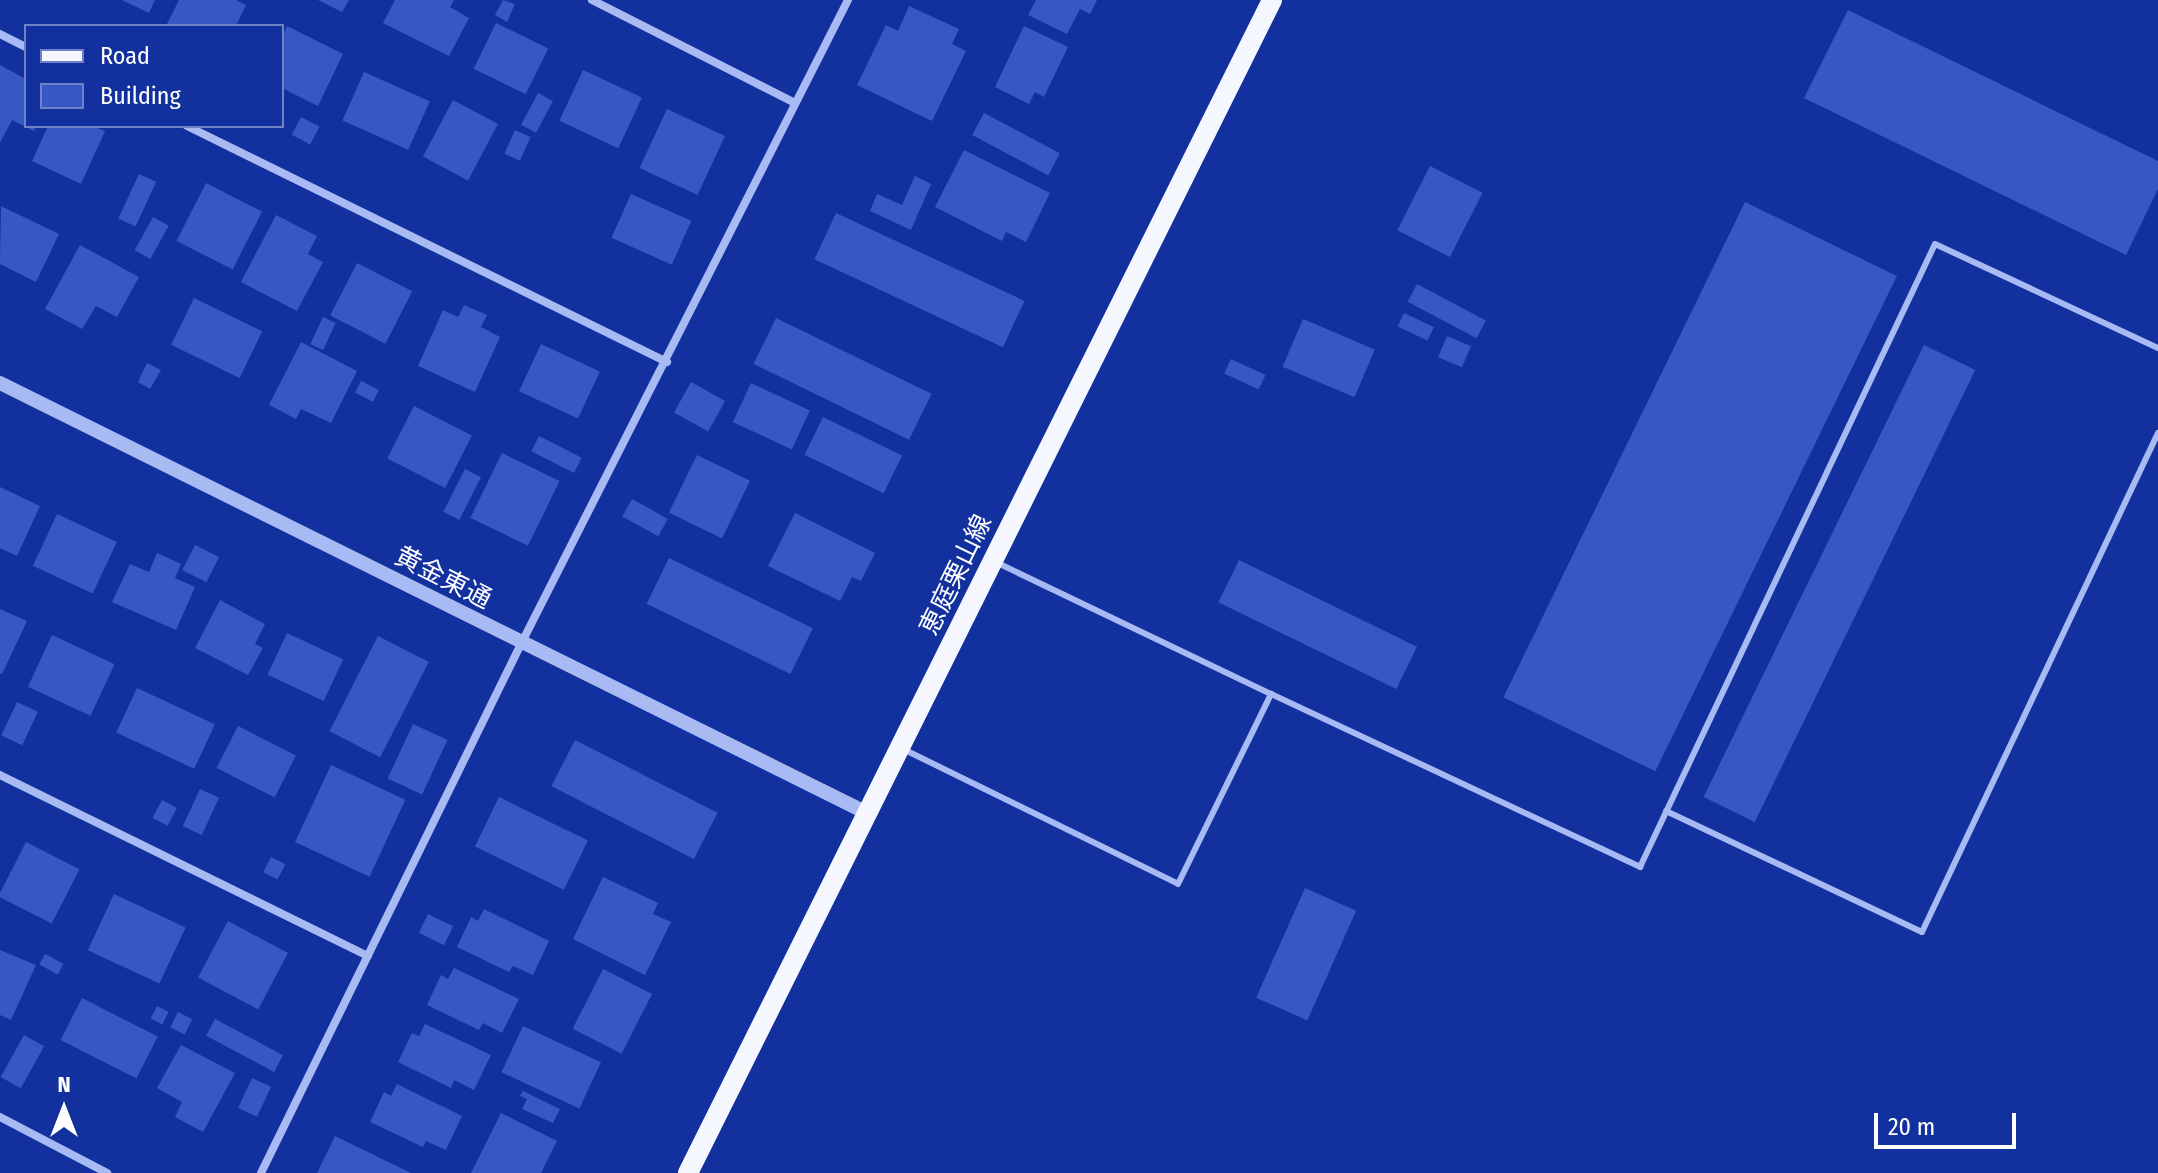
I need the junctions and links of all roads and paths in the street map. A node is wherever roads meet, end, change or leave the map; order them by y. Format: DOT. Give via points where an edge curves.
graph roads {
  1 [pos="592,0"];
  2 [pos="848,0"];
  3 [pos="1266,2"];
  4 [pos="0,34"];
  5 [pos="24,46"];
  6 [pos="795,103"];
  7 [pos="191,128"];
  8 [pos="2158,348"];
  9 [pos="667,362"];
  10 [pos="0,383"];
  11 [pos="2158,433"];
  12 [pos="992,560"];
  13 [pos="521,644"];
  14 [pos="1271,694"];
  15 [pos="900,748"];
  16 [pos="0,775"];
  17 [pos="1666,811"];
  18 [pos="867,813"];
  19 [pos="368,956"];
  20 [pos="0,1117"];
  21 [pos="107,1173"];
  22 [pos="261,1173"];
  23 [pos="688,1173"];
  1 -- 6 [label="street"];
  2 -- 6 [label="street"];
  3 -- 12 [label="main road, 恵庭栗山線"];
  4 -- 5 [label="street"];
  6 -- 9 [label="street"];
  7 -- 9 [label="street"];
  8 -- 17 [label="lane" via="1935,244"];
  9 -- 13 [label="street"];
  10 -- 13 [label="street, 黄金東通"];
  11 -- 17 [label="lane" via="1922,932"];
  12 -- 14 [label="lane"];
  12 -- 15 [label="main road, 恵庭栗山線"];
  13 -- 18 [label="street, 黄金東通"];
  13 -- 19 [label="street"];
  14 -- 15 [label="lane" via="1178,884"];
  14 -- 17 [label="lane" via="1640,867"];
  15 -- 18 [label="main road, 恵庭栗山線"];
  16 -- 19 [label="street"];
  18 -- 23 [label="main road, 恵庭栗山線"];
  19 -- 22 [label="street"];
  20 -- 21 [label="street"];
}
